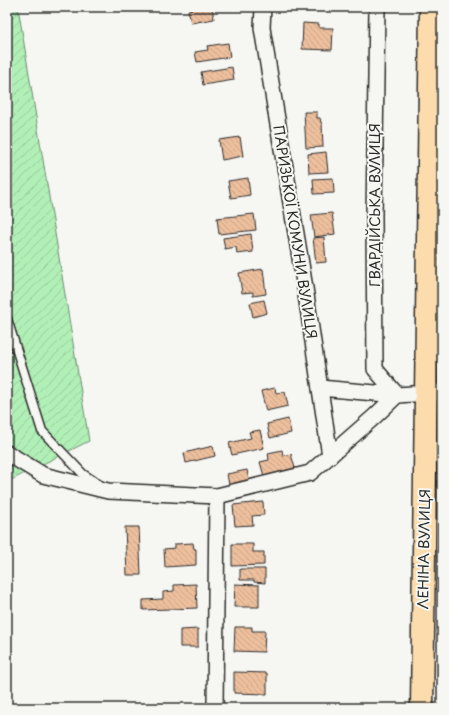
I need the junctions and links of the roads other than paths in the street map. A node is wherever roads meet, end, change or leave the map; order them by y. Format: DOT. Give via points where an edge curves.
graph roads {
  1 [pos="263,7"];
  2 [pos="377,7"];
  3 [pos="432,7"];
  4 [pos="7,319"];
  5 [pos="320,388"];
  6 [pos="434,392"];
  7 [pos="397,395"];
  8 [pos="7,453"];
  9 [pos="330,456"];
  10 [pos="108,491"];
  11 [pos="217,496"];
  12 [pos="215,708"];
  13 [pos="422,708"];
  1 -- 5 [label="street, ПАРИЗЬКОЇ КОМУНИ ВУЛИЦЯ" via="262,28"];
  2 -- 7 [label="street, ГВАРДІЙСЬКА ВУЛИЦЯ" via="375,369"];
  3 -- 6 [label="main road, ЛЕНІНА ВУЛИЦЯ"];
  4 -- 10 [label="lane" via="42,431 83,474"];
  5 -- 7 [label="street"];
  5 -- 9 [label="street, ПАРИЗЬКОЇ КОМУНИ ВУЛИЦЯ"];
  6 -- 7 [label="street"];
  6 -- 13 [label="main road, ЛЕНІНА ВУЛИЦЯ"];
  7 -- 9 [label="street"];
  8 -- 10 [label="street" via="43,475"];
  9 -- 11 [label="street" via="310,473"];
  10 -- 11 [label="street"];
  11 -- 12 [label="street"];
}
